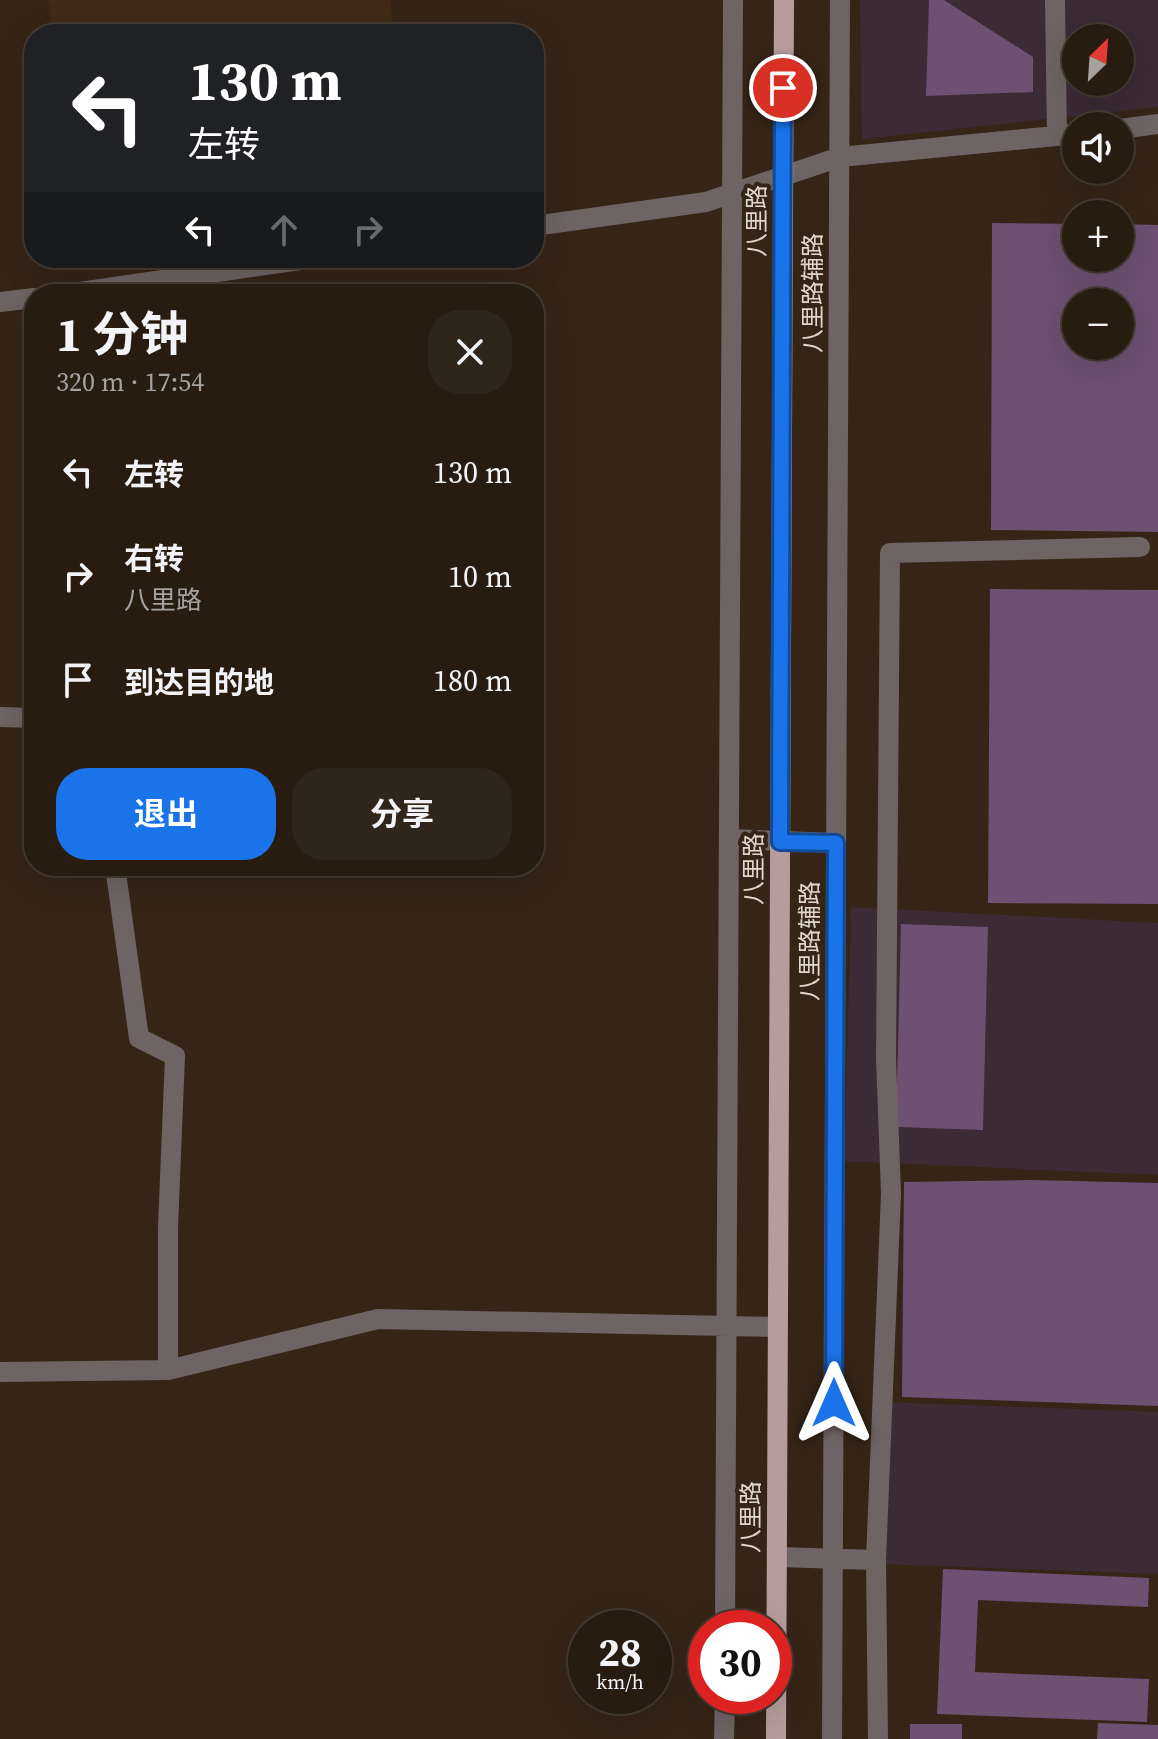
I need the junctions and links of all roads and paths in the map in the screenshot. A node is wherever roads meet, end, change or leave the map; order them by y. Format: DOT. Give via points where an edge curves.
graph roads {
  1 [pos="733,0"];
  2 [pos="784,0"];
  3 [pos="840,0"];
  4 [pos="1055,0"];
  5 [pos="1065,112"];
  6 [pos="1158,124"];
  7 [pos="1134,127"];
  8 [pos="1062,135"];
  9 [pos="840,157"];
  10 [pos="783,176"];
  11 [pos="732,194"];
  12 [pos="544,225"];
  13 [pos="245,268"];
  14 [pos="136,284"];
  15 [pos="24,299"];
  16 [pos="0,302"];
  17 [pos="1140,547"];
  18 [pos="0,717"];
  19 [pos="24,718"];
  20 [pos="729,839"];
  21 [pos="780,842"];
  22 [pos="836,843"];
  23 [pos="116,876"];
  24 [pos="726,1326"];
  25 [pos="778,1327"];
  26 [pos="168,1370"];
  27 [pos="0,1372"];
  28 [pos="777,1557"];
  29 [pos="833,1559"];
  30 [pos="876,1560"];
  31 [pos="725,1610"];
  32 [pos="725,1714"];
  33 [pos="724,1739"];
  34 [pos="776,1739"];
  35 [pos="832,1739"];
  36 [pos="878,1739"];
  1 -- 11 [label="street"];
  2 -- 10 [label="main road, 八里路"];
  3 -- 9 [label="street, 八里路辅路"];
  4 -- 5 [label="street"];
  6 -- 7 [label="street"];
  8 -- 9 [label="street"];
  9 -- 10 [label="street"];
  9 -- 22 [label="street, 八里路辅路"];
  10 -- 11 [label="street"];
  10 -- 21 [label="main road, 八里路"];
  11 -- 12 [label="street"];
  11 -- 20 [label="street"];
  13 -- 14 [label="street"];
  15 -- 16 [label="street"];
  17 -- 30 [label="street" via="890,553 886,1058 891,1194"];
  18 -- 19 [label="street"];
  20 -- 21 [label="street"];
  20 -- 24 [label="street"];
  21 -- 22 [label="street"];
  21 -- 25 [label="main road, 八里路"];
  22 -- 29 [label="street, 八里路辅路"];
  23 -- 26 [label="street" via="139,1038 175,1056"];
  24 -- 25 [label="street"];
  24 -- 26 [label="street" via="378,1319"];
  24 -- 31 [label="street"];
  25 -- 28 [label="main road, 八里路"];
  26 -- 27 [label="street"];
  28 -- 29 [label="street"];
  28 -- 34 [label="main road, 八里路"];
  29 -- 30 [label="street"];
  29 -- 35 [label="street, 八里路辅路"];
  30 -- 36 [label="street"];
  32 -- 33 [label="street"];
}
